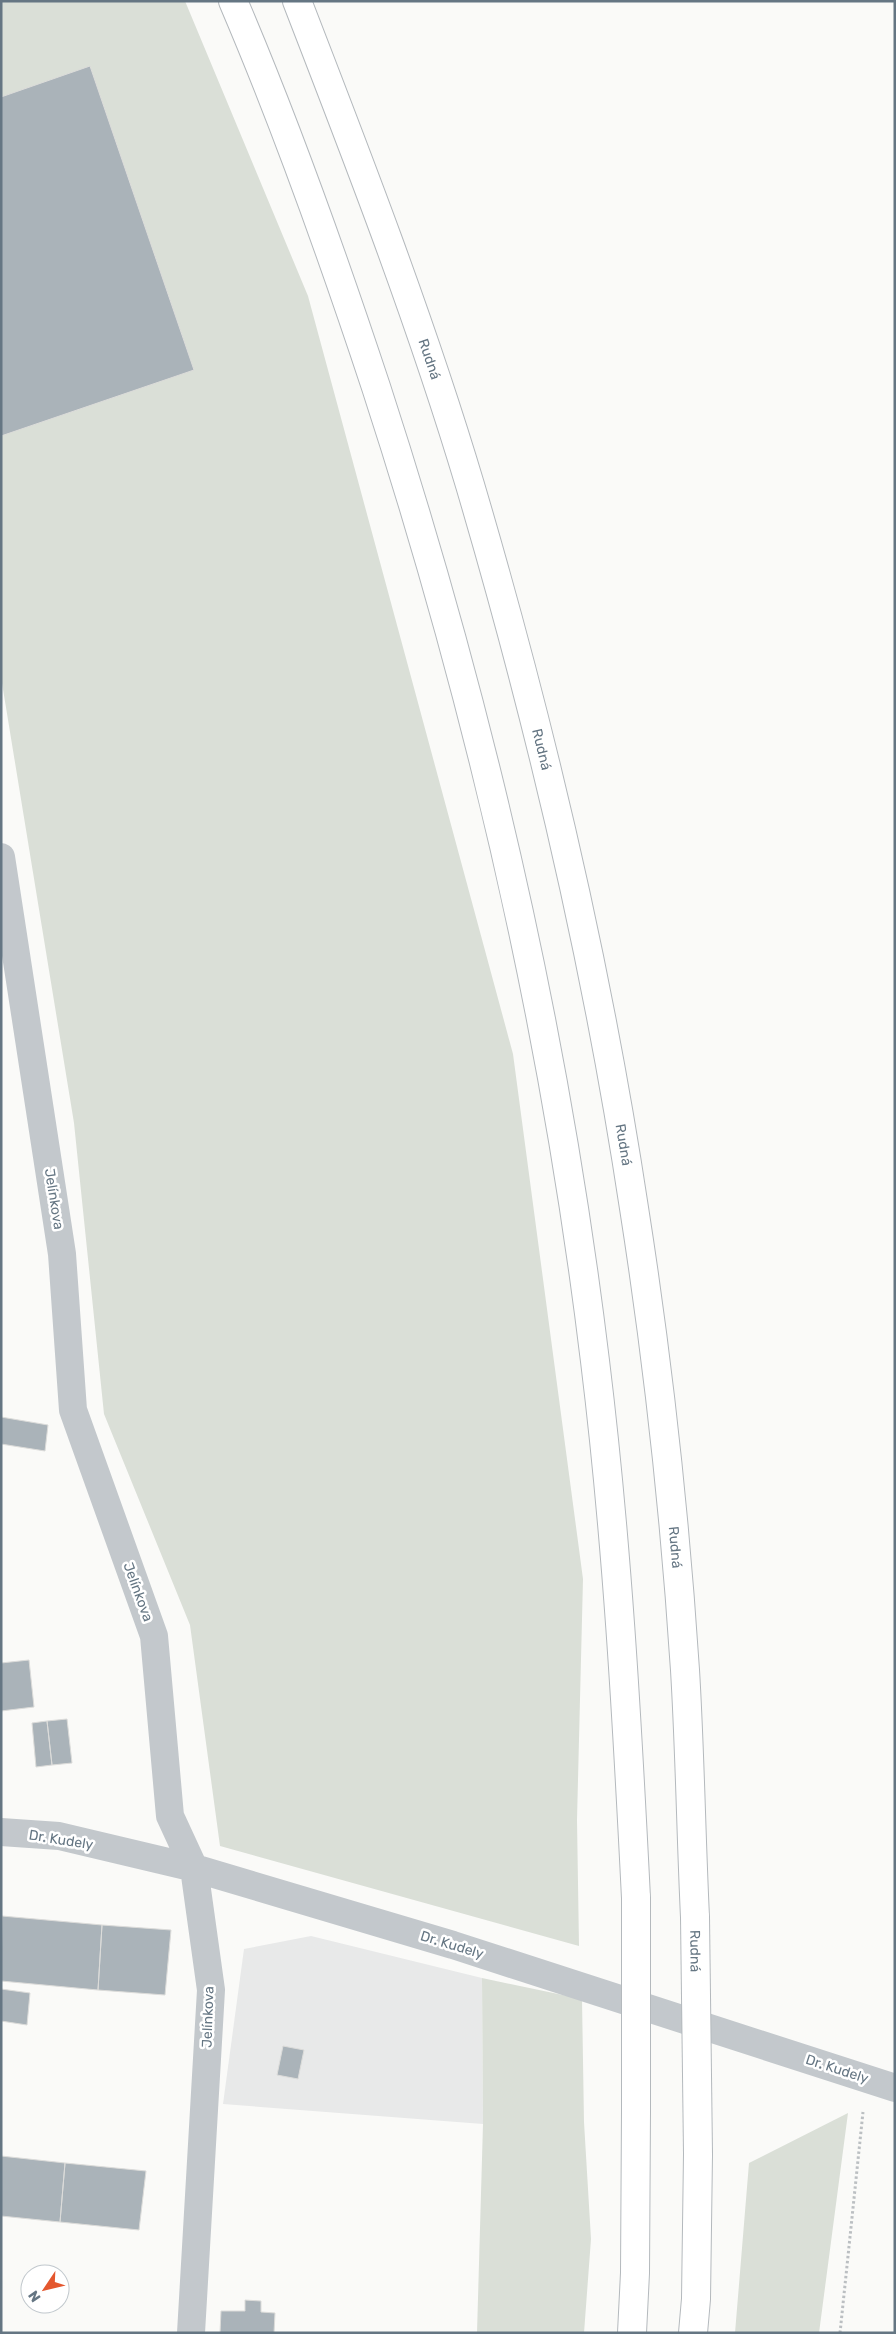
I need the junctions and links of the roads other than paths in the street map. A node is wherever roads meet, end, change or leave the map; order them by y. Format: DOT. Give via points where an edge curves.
graph roads {
  1 [pos="233,1"];
  2 [pos="297,1"];
  3 [pos="1,857"];
  4 [pos="1,1832"];
  5 [pos="194,1868"];
  6 [pos="895,2088"];
  7 [pos="191,2333"];
  8 [pos="632,2333"];
  9 [pos="693,2333"];
  1 -- 8 [label="highway, bridge" via="338,273 414,503 470,705 513,884 550,1067 595,1357 625,1680 636,1898"];
  2 -- 9 [label="highway, Rudná, bridge" via="394,254 469,481 528,692 570,866 612,1079 654,1354 684,1664 695,1917 698,2154"];
  3 -- 5 [label="street, Jelínkova" via="62,1254 73,1410 154,1636 170,1816"];
  4 -- 5 [label="street, Dr. Kudely" via="59,1836"];
  5 -- 6 [label="street, Dr. Kudely" via="453,1945"];
  5 -- 7 [label="street, Jelínkova" via="211,1990"];
}
